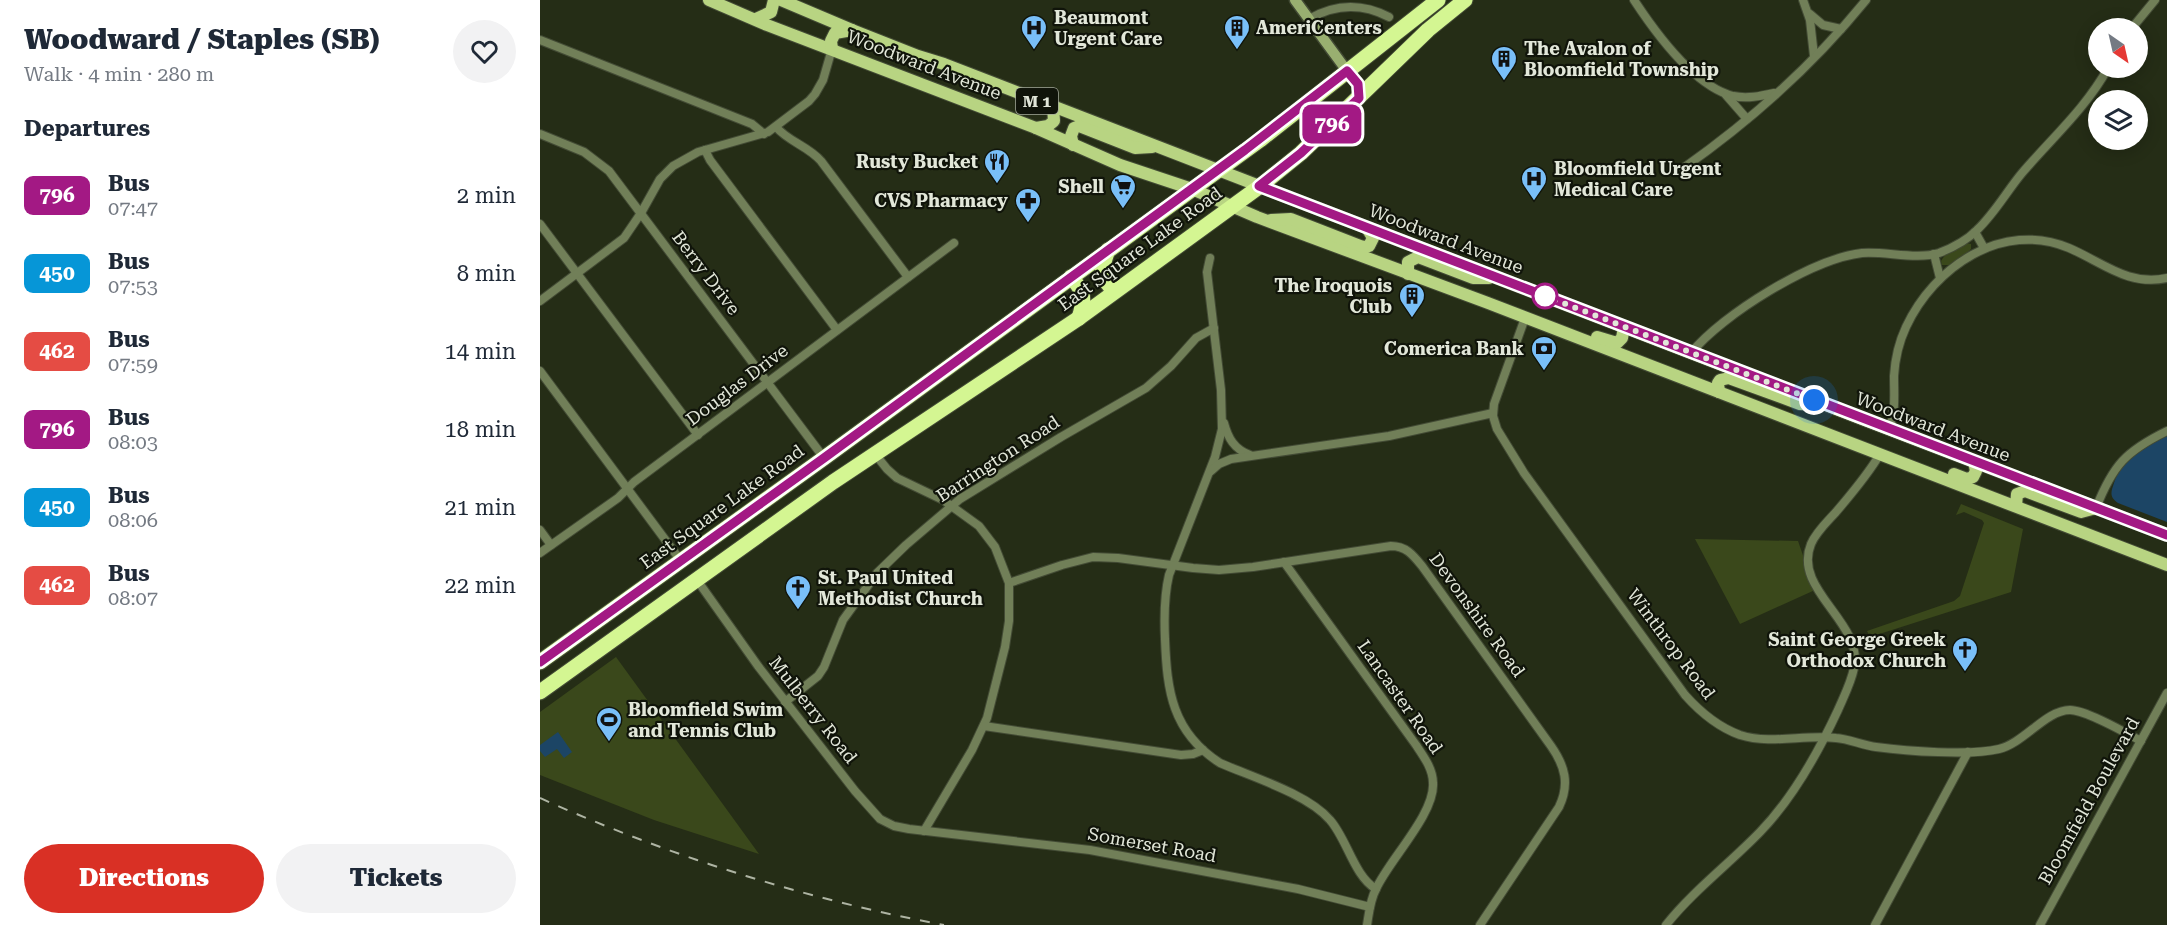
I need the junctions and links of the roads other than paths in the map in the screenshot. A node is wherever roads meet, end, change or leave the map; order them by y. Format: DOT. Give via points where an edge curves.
graph roads {
  1 [pos="709,0"];
  2 [pos="774,0"];
  3 [pos="782,0"];
  4 [pos="1295,0"];
  5 [pos="1438,0"];
  6 [pos="1465,0"];
  7 [pos="1634,0"];
  8 [pos="1803,0"];
  9 [pos="1866,0"];
  10 [pos="2155,0"];
  11 [pos="1354,3"];
  12 [pos="1808,11"];
  13 [pos="1389,17"];
  14 [pos="2140,18"];
  15 [pos="756,19"];
  16 [pos="1309,19"];
  17 [pos="1841,29"];
  18 [pos="852,30"];
  19 [pos="540,40"];
  20 [pos="832,49"];
  21 [pos="1814,56"];
  22 [pos="1347,71"];
  23 [pos="2102,78"];
  24 [pos="1722,92"];
  25 [pos="1778,92"];
  26 [pos="1359,98"];
  27 [pos="1053,107"];
  28 [pos="1747,119"];
  29 [pos="776,128"];
  30 [pos="1036,128"];
  31 [pos="540,134"];
  32 [pos="764,134"];
  33 [pos="1073,145"];
  34 [pos="1156,147"];
  35 [pos="705,150"];
  36 [pos="1682,169"];
  37 [pos="1217,171"];
  38 [pos="1259,186"];
  39 [pos="1192,189"];
  40 [pos="1233,206"];
  41 [pos="641,213"];
  42 [pos="1267,220"];
  43 [pos="540,224"];
  44 [pos="1367,228"];
  45 [pos="1975,232"];
  46 [pos="954,243"];
  47 [pos="1984,248"];
  48 [pos="1108,250"];
  49 [pos="1934,254"];
  50 [pos="1210,258"];
  51 [pos="577,274"];
  52 [pos="1408,274"];
  53 [pos="908,277"];
  54 [pos="1071,277"];
  55 [pos="1496,278"];
  56 [pos="1940,278"];
  57 [pos="2167,278"];
  58 [pos="1115,291"];
  59 [pos="540,301"];
  60 [pos="1079,318"];
  61 [pos="1525,318"];
  62 [pos="1214,327"];
  63 [pos="1624,327"];
  64 [pos="837,330"];
  65 [pos="1691,352"];
  66 [pos="540,371"];
  67 [pos="768,382"];
  68 [pos="1719,392"];
  69 [pos="1830,406"];
  70 [pos="1493,413"];
  71 [pos="1223,419"];
  72 [pos="1889,429"];
  73 [pos="863,430"];
  74 [pos="2167,431"];
  75 [pos="698,435"];
  76 [pos="875,453"];
  77 [pos="1880,454"];
  78 [pos="1253,456"];
  79 [pos="824,458"];
  80 [pos="1974,462"];
  81 [pos="1208,474"];
  82 [pos="833,482"];
  83 [pos="628,488"];
  84 [pos="952,506"];
  85 [pos="2016,506"];
  86 [pos="2096,508"];
  87 [pos="540,530"];
  88 [pos="2167,535"];
  89 [pos="551,545"];
  90 [pos="540,553"];
  91 [pos="681,561"];
  92 [pos="1284,562"];
  93 [pos="2167,564"];
  94 [pos="1173,566"];
  95 [pos="697,580"];
  96 [pos="1009,583"];
  97 [pos="598,620"];
  98 [pos="608,644"];
  99 [pos="540,662"];
  100 [pos="540,692"];
  101 [pos="2167,693"];
  102 [pos="785,702"];
  103 [pos="984,726"];
  104 [pos="1824,738"];
  105 [pos="2141,741"];
  106 [pos="1203,750"];
  107 [pos="1968,752"];
  108 [pos="924,831"];
  109 [pos="1376,889"];
  110 [pos="1370,907"];
  111 [pos="1367,925"];
  112 [pos="1480,925"];
  113 [pos="1666,925"];
  114 [pos="1875,925"];
  115 [pos="2040,925"];
  1 -- 15 [label="main road, Woodward Avenue / M 1"];
  2 -- 15 [label="main road" via="771,12"];
  3 -- 18 [label="main road, Woodward Avenue / M 1"];
  4 -- 16 [label="street"];
  5 -- 22 [label="highway, East Square Lake Road"];
  6 -- 26 [label="highway, East Square Lake Road" via="1428,30"];
  7 -- 24 [label="street" via="1674,54"];
  8 -- 12 [label="street"];
  9 -- 17 [label="street"];
  10 -- 14 [label="street"];
  11 -- 13 [label="street"];
  11 -- 16 [label="street"];
  12 -- 17 [label="street" via="1820,23"];
  12 -- 21 [label="street"];
  15 -- 20 [label="main road, Woodward Avenue / M 1"];
  16 -- 22 [label="street"];
  17 -- 21 [label="street"];
  18 -- 20 [label="main road" via="835,33"];
  18 -- 27 [label="main road, Woodward Avenue / M 1"];
  19 -- 32 [label="street" via="752,124"];
  20 -- 29 [label="street" via="815,94"];
  20 -- 30 [label="main road, Woodward Avenue / M 1"];
  21 -- 25 [label="street"];
  22 -- 26 [label="highway" via="1358,84"];
  22 -- 37 [label="highway, East Square Lake Road"];
  23 -- 45 [label="street" via="2090,98"];
  24 -- 25 [label="street" via="1744,97"];
  24 -- 28 [label="street"];
  25 -- 28 [label="street"];
  26 -- 38 [label="highway, East Square Lake Road"];
  27 -- 30 [label="main road" via="1054,121"];
  27 -- 34 [label="main road, Woodward Avenue / M 1"];
  28 -- 36 [label="street"];
  29 -- 32 [label="street"];
  29 -- 53 [label="street" via="816,155"];
  30 -- 33 [label="main road, Woodward Avenue / M 1"];
  31 -- 41 [label="street, Berry Drive" via="599,162"];
  32 -- 35 [label="street"];
  33 -- 34 [label="main road" via="1072,131 1079,126 1136,148"];
  33 -- 39 [label="main road, Woodward Avenue / M 1"];
  34 -- 37 [label="main road, Woodward Avenue / M 1"];
  35 -- 41 [label="street" via="669,169"];
  35 -- 64 [label="street"];
  37 -- 38 [label="main road, Woodward Avenue"];
  37 -- 39 [label="highway, East Square Lake Road"];
  38 -- 40 [label="highway, East Square Lake Road"];
  38 -- 44 [label="main road, Woodward Avenue"];
  39 -- 40 [label="main road, Woodward Avenue"];
  39 -- 48 [label="highway, East Square Lake Road"];
  40 -- 42 [label="main road, Woodward Avenue"];
  40 -- 58 [label="highway, East Square Lake Road"];
  41 -- 51 [label="street" via="619,243"];
  41 -- 67 [label="street, Berry Drive"];
  42 -- 44 [label="main road" via="1291,219 1363,247 1369,246 1373,238"];
  42 -- 52 [label="main road, Woodward Avenue"];
  43 -- 51 [label="street"];
  44 -- 55 [label="main road, Woodward Avenue"];
  45 -- 47 [label="street"];
  45 -- 49 [label="street"];
  46 -- 53 [label="street, Douglas Drive"];
  47 -- 56 [label="street"];
  47 -- 57 [label="street" via="2014,241 2045,241 2131,278"];
  48 -- 54 [label="highway, East Square Lake Road"];
  48 -- 58 [label="highway" via="1102,276"];
  49 -- 56 [label="street"];
  49 -- 65 [label="street" via="1863,253 1823,265 1788,280 1712,332"];
  50 -- 62 [label="street" via="1207,272"];
  51 -- 59 [label="street"];
  51 -- 75 [label="street"];
  52 -- 55 [label="main road" via="1408,262 1418,257 1473,278"];
  52 -- 61 [label="main road, Woodward Avenue"];
  53 -- 64 [label="street, Douglas Drive"];
  54 -- 60 [label="highway" via="1083,295"];
  54 -- 73 [label="highway, East Square Lake Road"];
  55 -- 63 [label="main road, Woodward Avenue"];
  56 -- 72 [label="street" via="1923,298 1902,336 1895,368 1894,415"];
  58 -- 60 [label="highway, East Square Lake Road"];
  60 -- 76 [label="highway, East Square Lake Road"];
  61 -- 63 [label="main road" via="1542,315 1610,342 1620,341"];
  61 -- 68 [label="main road, Woodward Avenue"];
  61 -- 70 [label="street"];
  62 -- 71 [label="street"];
  62 -- 84 [label="street, Barrington Road" via="1196,338 1138,394"];
  63 -- 65 [label="main road, Woodward Avenue"];
  64 -- 67 [label="street, Douglas Drive"];
  65 -- 69 [label="main road, Woodward Avenue"];
  66 -- 83 [label="street"];
  67 -- 75 [label="street, Douglas Drive"];
  67 -- 79 [label="street, Berry Drive"];
  68 -- 69 [label="main road" via="1720,380 1729,378 1800,404"];
  68 -- 77 [label="main road, Woodward Avenue"];
  69 -- 72 [label="main road, Woodward Avenue"];
  70 -- 78 [label="street" via="1389,436"];
  70 -- 104 [label="street, Winthrop Road" via="1502,439 1529,481 1697,708 1718,725 1750,737"];
  71 -- 78 [label="street" via="1232,444"];
  71 -- 81 [label="street"];
  72 -- 80 [label="main road, Woodward Avenue"];
  73 -- 76 [label="highway" via="863,445"];
  73 -- 79 [label="highway, East Square Lake Road"];
  74 -- 86 [label="street" via="2123,459 2109,478"];
  75 -- 83 [label="street, Douglas Drive"];
  76 -- 82 [label="highway, East Square Lake Road"];
  76 -- 84 [label="street" via="897,478"];
  77 -- 80 [label="main road" via="1893,451 1968,479 1976,473"];
  77 -- 85 [label="main road, Woodward Avenue"];
  77 -- 104 [label="street" via="1819,531 1809,550 1808,564 1814,583 1849,634 1856,655 1849,686"];
  78 -- 81 [label="street" via="1225,461"];
  79 -- 82 [label="highway" via="835,465"];
  79 -- 91 [label="highway, East Square Lake Road"];
  80 -- 86 [label="main road, Woodward Avenue"];
  81 -- 94 [label="street"];
  82 -- 95 [label="highway, East Square Lake Road"];
  83 -- 89 [label="street, Douglas Drive"];
  83 -- 91 [label="street"];
  84 -- 96 [label="street" via="990,539"];
  84 -- 102 [label="street, Barrington Road" via="877,573 843,620 821,672"];
  85 -- 86 [label="main road" via="2017,494 2025,491 2081,512"];
  85 -- 93 [label="main road, Woodward Avenue"];
  86 -- 88 [label="main road, Woodward Avenue"];
  87 -- 89 [label="street"];
  89 -- 90 [label="street, Douglas Drive"];
  91 -- 97 [label="highway, East Square Lake Road"];
  92 -- 94 [label="street, Devonshire Road" via="1219,570"];
  92 -- 109 [label="street, Lancaster Road" via="1416,745 1432,776 1433,789 1427,807"];
  92 -- 112 [label="street, Devonshire Road" via="1391,546 1406,548 1558,756 1566,779 1562,800"];
  94 -- 96 [label="street, Devonshire Road" via="1093,557"];
  94 -- 106 [label="street" via="1164,606 1168,688 1178,717"];
  95 -- 98 [label="highway, East Square Lake Road"];
  95 -- 102 [label="street, Mulberry Road"];
  96 -- 103 [label="street" via="1005,647"];
  97 -- 98 [label="highway" via="598,633"];
  97 -- 99 [label="highway, East Square Lake Road"];
  98 -- 100 [label="highway, East Square Lake Road"];
  101 -- 105 [label="street, Bloomfield Boulevard"];
  102 -- 108 [label="street, Mulberry Road" via="876,815 894,826"];
  103 -- 106 [label="street" via="1181,755"];
  103 -- 108 [label="street"];
  104 -- 107 [label="street, Winthrop Road" via="1889,748"];
  104 -- 113 [label="street" via="1772,819"];
  105 -- 107 [label="street, Winthrop Road" via="2081,712 2068,710 2052,716 2012,745"];
  105 -- 115 [label="street, Bloomfield Boulevard"];
  106 -- 109 [label="street" via="1220,763 1318,808 1334,824 1368,884"];
  107 -- 114 [label="street"];
  108 -- 110 [label="street, Somerset Road" via="1090,850 1298,889"];
  109 -- 110 [label="street, Lancaster Road"];
  110 -- 111 [label="street, Lancaster Road"];
}
